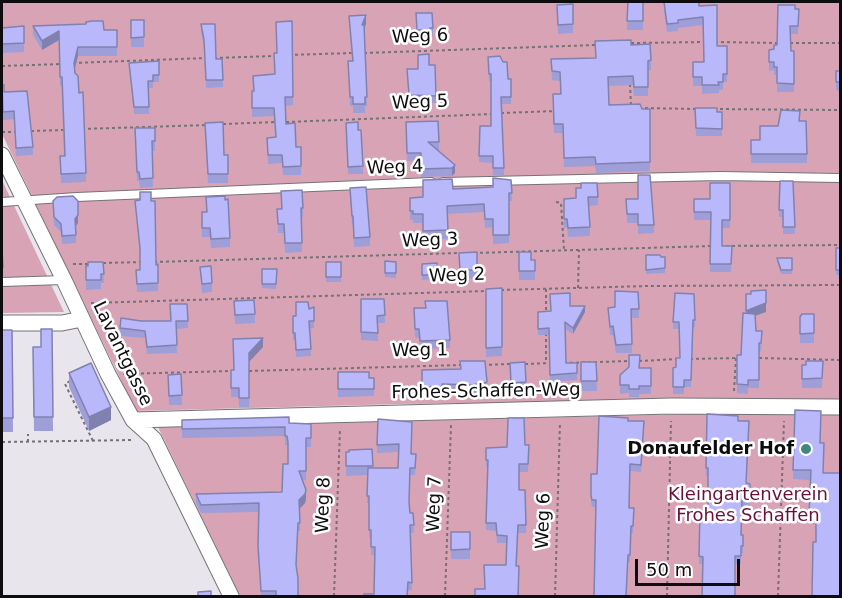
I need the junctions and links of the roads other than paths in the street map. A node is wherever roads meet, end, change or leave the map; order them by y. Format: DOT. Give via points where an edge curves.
graph roads {
  1 [pos="2,155"];
  2 [pos="840,178"];
  3 [pos="23,199"];
  4 [pos="2,202"];
  5 [pos="64,280"];
  6 [pos="2,282"];
  7 [pos="82,319"];
  8 [pos="2,323"];
  9 [pos="840,407"];
  10 [pos="134,422"];
  11 [pos="231,597"];
  1 -- 3 [label="street, Lavantgasse"];
  2 -- 3 [label="lane, Weg 4" via="451,181"];
  3 -- 4 [label="lane"];
  3 -- 5 [label="street, Lavantgasse"];
  5 -- 6 [label="lane"];
  5 -- 7 [label="street, Lavantgasse"];
  7 -- 8 [label="street"];
  7 -- 10 [label="street, Lavantgasse"];
  9 -- 10 [label="street, Frohes-Schaffen-Weg" via="671,406"];
  10 -- 11 [label="street, Lavantgasse" via="154,439"];
}
